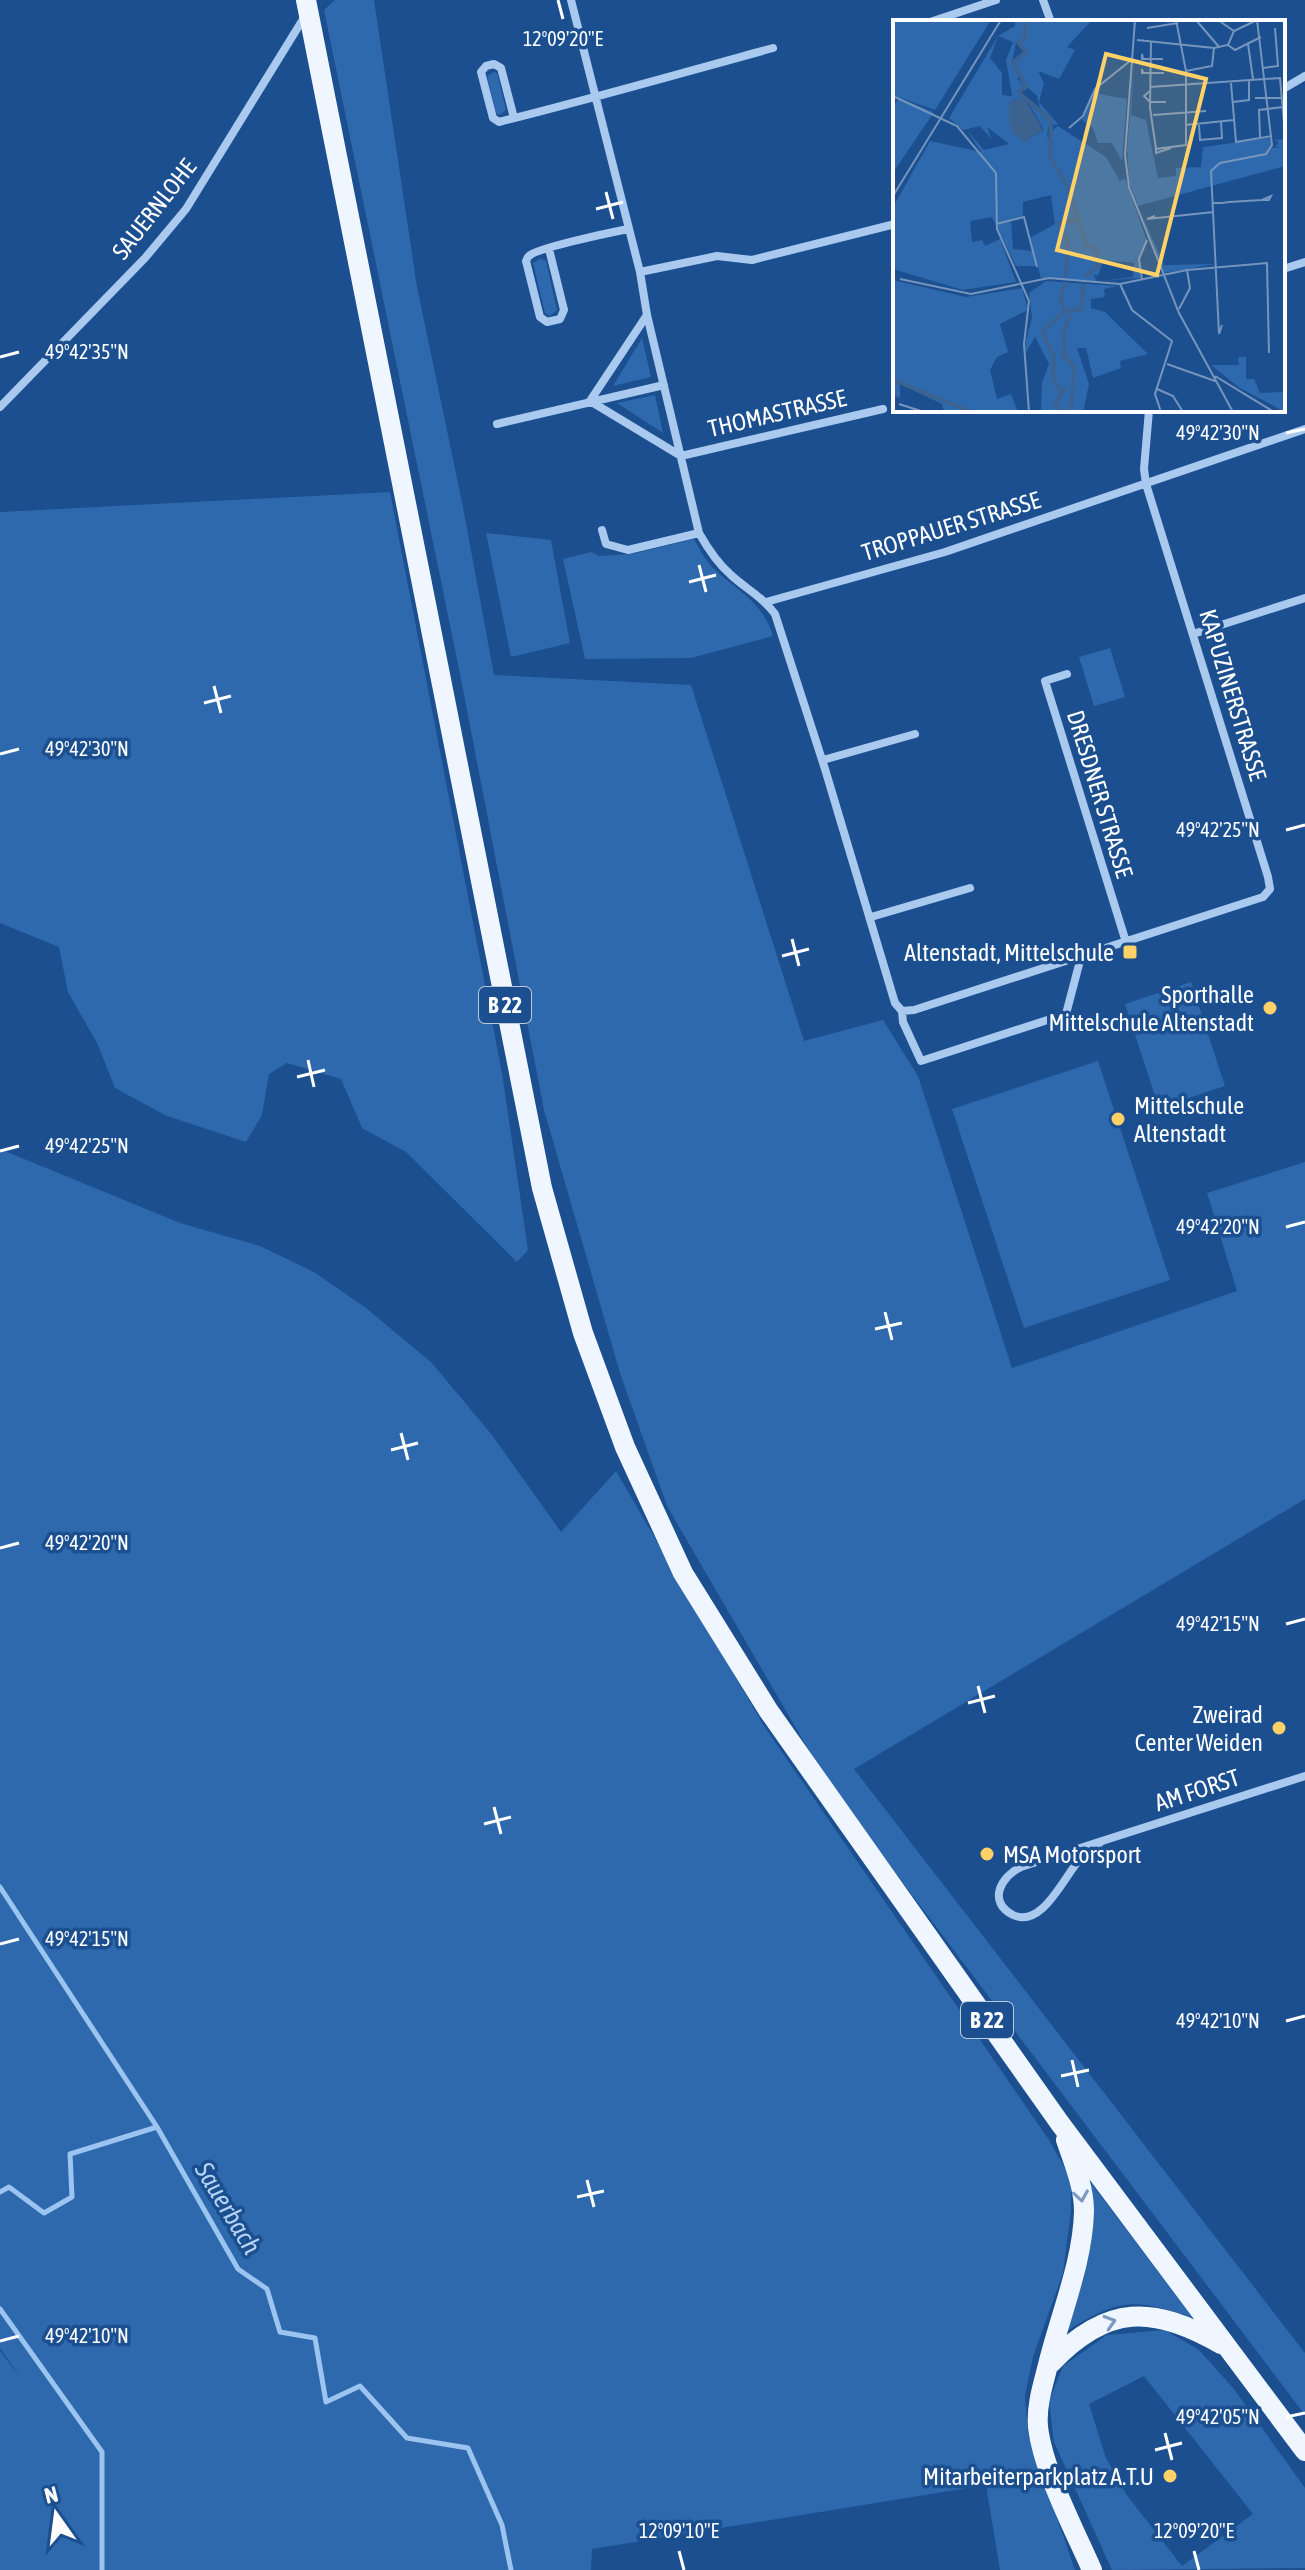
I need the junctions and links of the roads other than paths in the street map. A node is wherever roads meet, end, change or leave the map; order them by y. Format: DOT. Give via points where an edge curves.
graph roads {
  1 [pos="571,0"];
  2 [pos="996,0"];
  3 [pos="1043,0"];
  4 [pos="307,5"];
  5 [pos="936,20"];
  6 [pos="1050,20"];
  7 [pos="773,48"];
  8 [pos="1305,76"];
  9 [pos="1285,88"];
  10 [pos="596,97"];
  11 [pos="514,118"];
  12 [pos="893,225"];
  13 [pos="628,229"];
  14 [pos="549,249"];
  15 [pos="1305,262"];
  16 [pos="1285,268"];
  17 [pos="640,272"];
  18 [pos="647,315"];
  19 [pos="664,385"];
  20 [pos="590,401"];
  21 [pos="0,407"];
  22 [pos="883,409"];
  23 [pos="1149,412"];
  24 [pos="497,424"];
  25 [pos="1305,429"];
  26 [pos="681,456"];
  27 [pos="1146,484"];
  28 [pos="602,530"];
  29 [pos="699,533"];
  30 [pos="1305,598"];
  31 [pos="766,602"];
  32 [pos="1193,634"];
  33 [pos="1067,674"];
  34 [pos="915,734"];
  35 [pos="823,760"];
  36 [pos="970,888"];
  37 [pos="871,917"];
  38 [pos="1126,942"];
  39 [pos="1081,957"];
  40 [pos="902,1011"];
  41 [pos="1305,1776"];
  42 [pos="1101,1842"];
  43 [pos="1059,2122"];
  44 [pos="1227,2347"];
  45 [pos="1048,2366"];
  46 [pos="1305,2451"];
  47 [pos="1092,2570"];
  1 -- 10 [label="street"];
  2 -- 5 [label="street"];
  3 -- 6 [label="street"];
  4 -- 21 [label="street, SAUERNLOHE" via="186,209"];
  4 -- 43 [label="main road, B 22" via="542,1188 583,1333 625,1447 683,1573 768,1710"];
  7 -- 10 [label="street"];
  8 -- 9 [label="street"];
  10 -- 11 [label="street"];
  10 -- 13 [label="street"];
  11 -- 11 [label="street" via="501,68 486,66 481,72 493,118"];
  12 -- 17 [label="street" via="752,260 717,256"];
  13 -- 14 [label="street"];
  13 -- 17 [label="street"];
  14 -- 14 [label="street" via="532,253 526,261 540,317 547,322 560,319 564,310"];
  15 -- 16 [label="street"];
  17 -- 18 [label="street"];
  18 -- 19 [label="street"];
  18 -- 20 [label="street"];
  19 -- 20 [label="street"];
  19 -- 26 [label="street"];
  20 -- 24 [label="street"];
  20 -- 26 [label="street"];
  22 -- 26 [label="street, THOMASTRASSE"];
  23 -- 27 [label="street, KAPUZINERSTRASSE"];
  25 -- 27 [label="street, TROPPAUER STRASSE"];
  26 -- 29 [label="street"];
  27 -- 31 [label="street, TROPPAUER STRASSE" via="945,552"];
  27 -- 32 [label="street, KAPUZINERSTRASSE"];
  28 -- 29 [label="street" via="606,544 628,550"];
  29 -- 31 [label="street" via="730,575"];
  30 -- 32 [label="street"];
  31 -- 35 [label="street" via="775,614"];
  32 -- 38 [label="street, KAPUZINERSTRASSE" via="1270,889 1263,897"];
  33 -- 38 [label="street, DRESDNER STRASSE" via="1045,681"];
  34 -- 35 [label="street"];
  35 -- 37 [label="street"];
  36 -- 37 [label="street"];
  37 -- 40 [label="street" via="895,1003"];
  38 -- 39 [label="street, KAPUZINERSTRASSE"];
  39 -- 40 [label="street, KAPUZINERSTRASSE"];
  39 -- 40 [label="street" via="1066,1014 921,1061"];
  41 -- 42 [label="street, AM FORST"];
  42 -- 42 [label="street, AM FORST" via="1009,1872 999,1897 1005,1908 1021,1917 1037,1913 1082,1856"];
  43 -- 44 [label="main road, B 22"];
  43 -- 45 [label="main road, one-way" via="1084,2211 1073,2280"];
  45 -- 44 [label="main road, one-way" via="1073,2340 1104,2322 1134,2316 1168,2318"];
  44 -- 46 [label="main road, B 22"];
  45 -- 47 [label="main road" via="1038,2425 1043,2450"];
}
